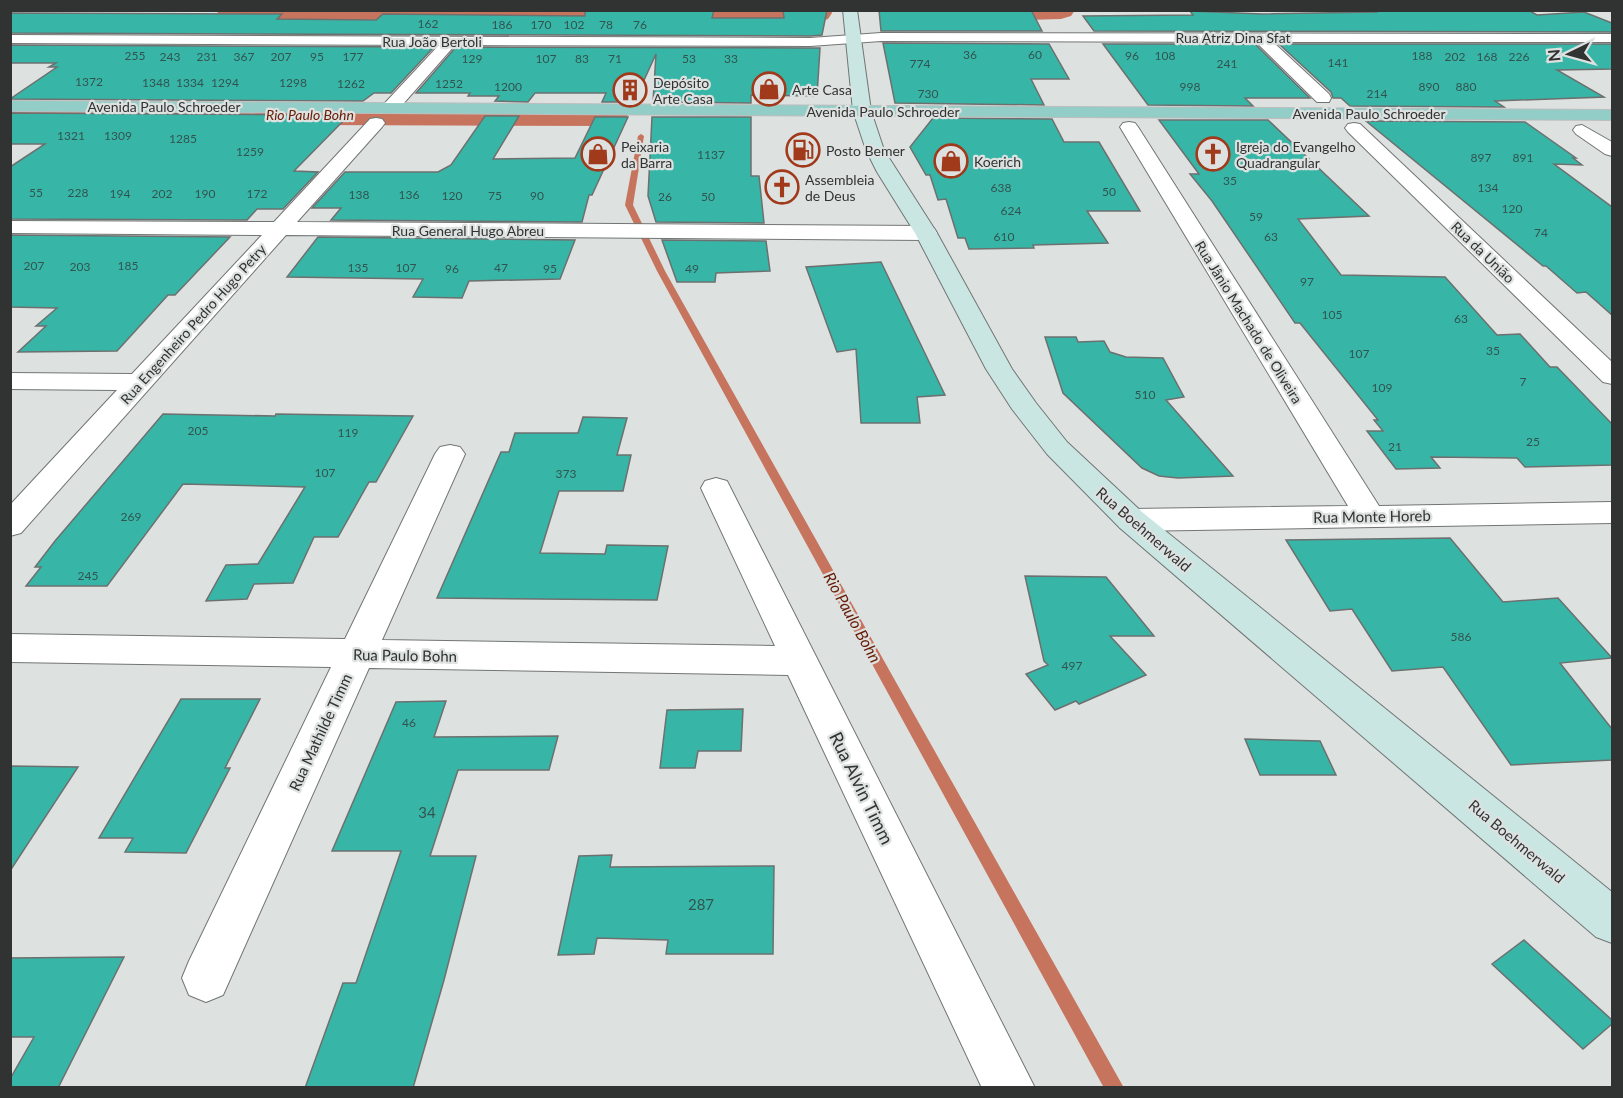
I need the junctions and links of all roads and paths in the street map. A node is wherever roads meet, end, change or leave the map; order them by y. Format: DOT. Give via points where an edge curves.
graph roads {
  1 [pos="850,10"];
  2 [pos="1259,37"];
  3 [pos="1612,38"];
  4 [pos="10,39"];
  5 [pos="54,39"];
  6 [pos="853,39"];
  7 [pos="451,41"];
  8 [pos="28,53"];
  9 [pos="1323,98"];
  10 [pos="10,106"];
  11 [pos="1612,115"];
  12 [pos="383,116"];
  13 [pos="864,118"];
  14 [pos="10,121"];
  15 [pos="1129,127"];
  16 [pos="1354,128"];
  17 [pos="1582,130"];
  18 [pos="1612,130"];
  19 [pos="1612,150"];
  20 [pos="10,227"];
  21 [pos="280,229"];
  22 [pos="926,233"];
  23 [pos="1612,376"];
  24 [pos="10,381"];
  25 [pos="140,382"];
  26 [pos="450,454"];
  27 [pos="716,488"];
  28 [pos="1612,513"];
  29 [pos="1370,516"];
  30 [pos="1131,520"];
  31 [pos="10,525"];
  32 [pos="10,648"];
  33 [pos="357,654"];
  34 [pos="799,661"];
  35 [pos="1612,921"];
  36 [pos="206,978"];
  37 [pos="1009,1088"];
  1 -- 6 [label="main road, Rua Boehmerwald"];
  2 -- 3 [label="street, Rua Atriz Dina Sfat"];
  2 -- 6 [label="street, Rua Atriz Dina Sfat"];
  2 -- 9 [label="street"];
  4 -- 5 [label="street, Rua João Bertoli"];
  5 -- 7 [label="street, Rua João Bertoli"];
  5 -- 8 [label="street"];
  6 -- 7 [label="street, Rua João Bertoli"];
  6 -- 13 [label="main road, Rua Boehmerwald"];
  7 -- 12 [label="street, Rua Engenheiro Pedro Hugo Petry"];
  10 -- 12 [label="main road, Avenida Paulo Schroeder"];
  11 -- 13 [label="main road, Avenida Paulo Schroeder"];
  12 -- 13 [label="main road, Avenida Paulo Schroeder"];
  12 -- 14 [label="main road, Avenida Paulo Schroeder"];
  12 -- 21 [label="street, Rua Engenheiro Pedro Hugo Petry"];
  13 -- 15 [label="main road, Avenida Paulo Schroeder"];
  13 -- 22 [label="main road, Rua Boehmerwald" via="887,172"];
  15 -- 16 [label="main road, Avenida Paulo Schroeder"];
  15 -- 29 [label="street, Rua Jânio Machado de Oliveira"];
  16 -- 17 [label="main road, Avenida Paulo Schroeder"];
  16 -- 23 [label="street, Rua da União"];
  17 -- 18 [label="main road, Avenida Paulo Schroeder"];
  17 -- 19 [label="street"];
  20 -- 21 [label="street, Rua General Hugo Abreu"];
  21 -- 22 [label="street, Rua General Hugo Abreu"];
  21 -- 25 [label="street, Rua Engenheiro Pedro Hugo Petry"];
  22 -- 30 [label="main road, Rua Boehmerwald" via="999,369 1026,409 1057,448"];
  24 -- 25 [label="street"];
  25 -- 31 [label="street, Rua Engenheiro Pedro Hugo Petry"];
  26 -- 33 [label="street, Rua Mathilde Timm"];
  27 -- 34 [label="street, Rua Alvin Timm"];
  28 -- 29 [label="street, Rua Monte Horeb"];
  29 -- 30 [label="street, Rua Monte Horeb"];
  30 -- 35 [label="main road, Rua Boehmerwald"];
  32 -- 33 [label="street, Rua Paulo Bohn"];
  33 -- 34 [label="street, Rua Paulo Bohn"];
  33 -- 36 [label="street, Rua Mathilde Timm"];
  34 -- 37 [label="street, Rua Alvin Timm"];
}
